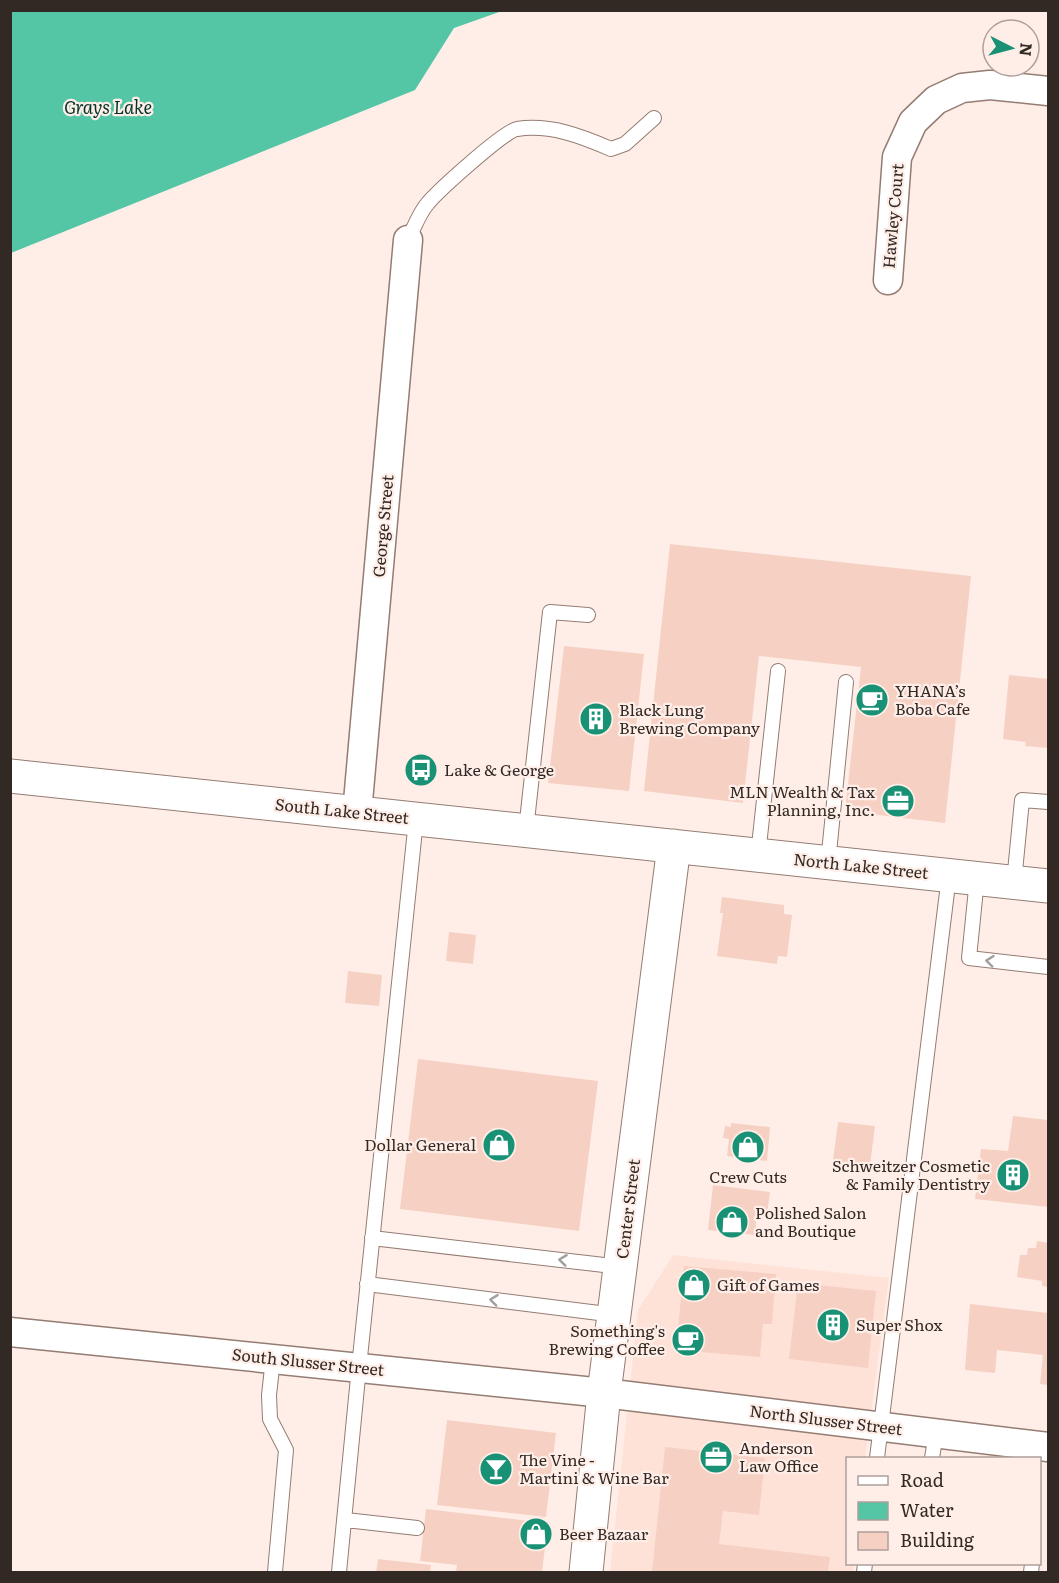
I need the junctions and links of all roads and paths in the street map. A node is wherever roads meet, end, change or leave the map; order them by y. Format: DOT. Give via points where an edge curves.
graph roads {
  1 [pos="1048,91"];
  2 [pos="654,118"];
  3 [pos="408,240"];
  4 [pos="888,280"];
  5 [pos="588,615"];
  6 [pos="778,671"];
  7 [pos="846,682"];
  8 [pos="10,776"];
  9 [pos="1048,802"];
  10 [pos="357,813"];
  11 [pos="416,819"];
  12 [pos="526,830"];
  13 [pos="674,846"];
  14 [pos="758,855"];
  15 [pos="828,862"];
  16 [pos="963,877"];
  17 [pos="1014,883"];
  18 [pos="1048,886"];
  19 [pos="1048,967"];
  20 [pos="372,1238"];
  21 [pos="621,1267"];
  22 [pos="368,1284"];
  23 [pos="615,1315"];
  24 [pos="10,1332"];
  25 [pos="273,1359"];
  26 [pos="359,1367"];
  27 [pos="604,1393"];
  28 [pos="880,1426"];
  29 [pos="934,1446"];
  30 [pos="1048,1447"];
  31 [pos="877,1457"];
  32 [pos="346,1520"];
  33 [pos="417,1528"];
  34 [pos="275,1572"];
  35 [pos="339,1572"];
  36 [pos="586,1572"];
  1 -- 4 [label="street, Hawley Court" via="990,85 962,88 936,100 914,122 897,157"];
  2 -- 3 [label="lane" via="625,144 611,149 570,132 514,129 463,168 427,204"];
  3 -- 10 [label="street, George Street"];
  5 -- 12 [label="lane" via="550,612"];
  6 -- 14 [label="lane"];
  7 -- 15 [label="lane"];
  8 -- 10 [label="street, South Lake Street"];
  9 -- 17 [label="lane" via="1022,800"];
  10 -- 11 [label="street, South Lake Street"];
  11 -- 12 [label="street, South Lake Street"];
  11 -- 20 [label="lane"];
  12 -- 13 [label="street, South Lake Street"];
  13 -- 14 [label="street, North Lake Street"];
  13 -- 21 [label="street, Center Street"];
  14 -- 15 [label="street, North Lake Street"];
  15 -- 16 [label="street, North Lake Street"];
  16 -- 17 [label="street, North Lake Street"];
  19 -- 16 [label="lane, one-way" via="969,958"];
  16 -- 28 [label="lane"];
  17 -- 18 [label="street, North Lake Street"];
  21 -- 20 [label="lane, one-way"];
  20 -- 22 [label="lane"];
  21 -- 23 [label="street, Center Street"];
  23 -- 22 [label="lane, one-way"];
  22 -- 26 [label="lane"];
  23 -- 27 [label="street, Center Street"];
  24 -- 25 [label="street, South Slusser Street"];
  25 -- 26 [label="street, South Slusser Street"];
  25 -- 34 [label="lane" via="270,1419 286,1450"];
  26 -- 27 [label="street, South Slusser Street"];
  26 -- 32 [label="lane"];
  27 -- 28 [label="street, North Slusser Street"];
  27 -- 36 [label="street, Center Street"];
  28 -- 29 [label="street, North Slusser Street"];
  28 -- 31 [label="lane"];
  29 -- 30 [label="street, North Slusser Street"];
  32 -- 33 [label="lane"];
  32 -- 35 [label="lane"];
}
